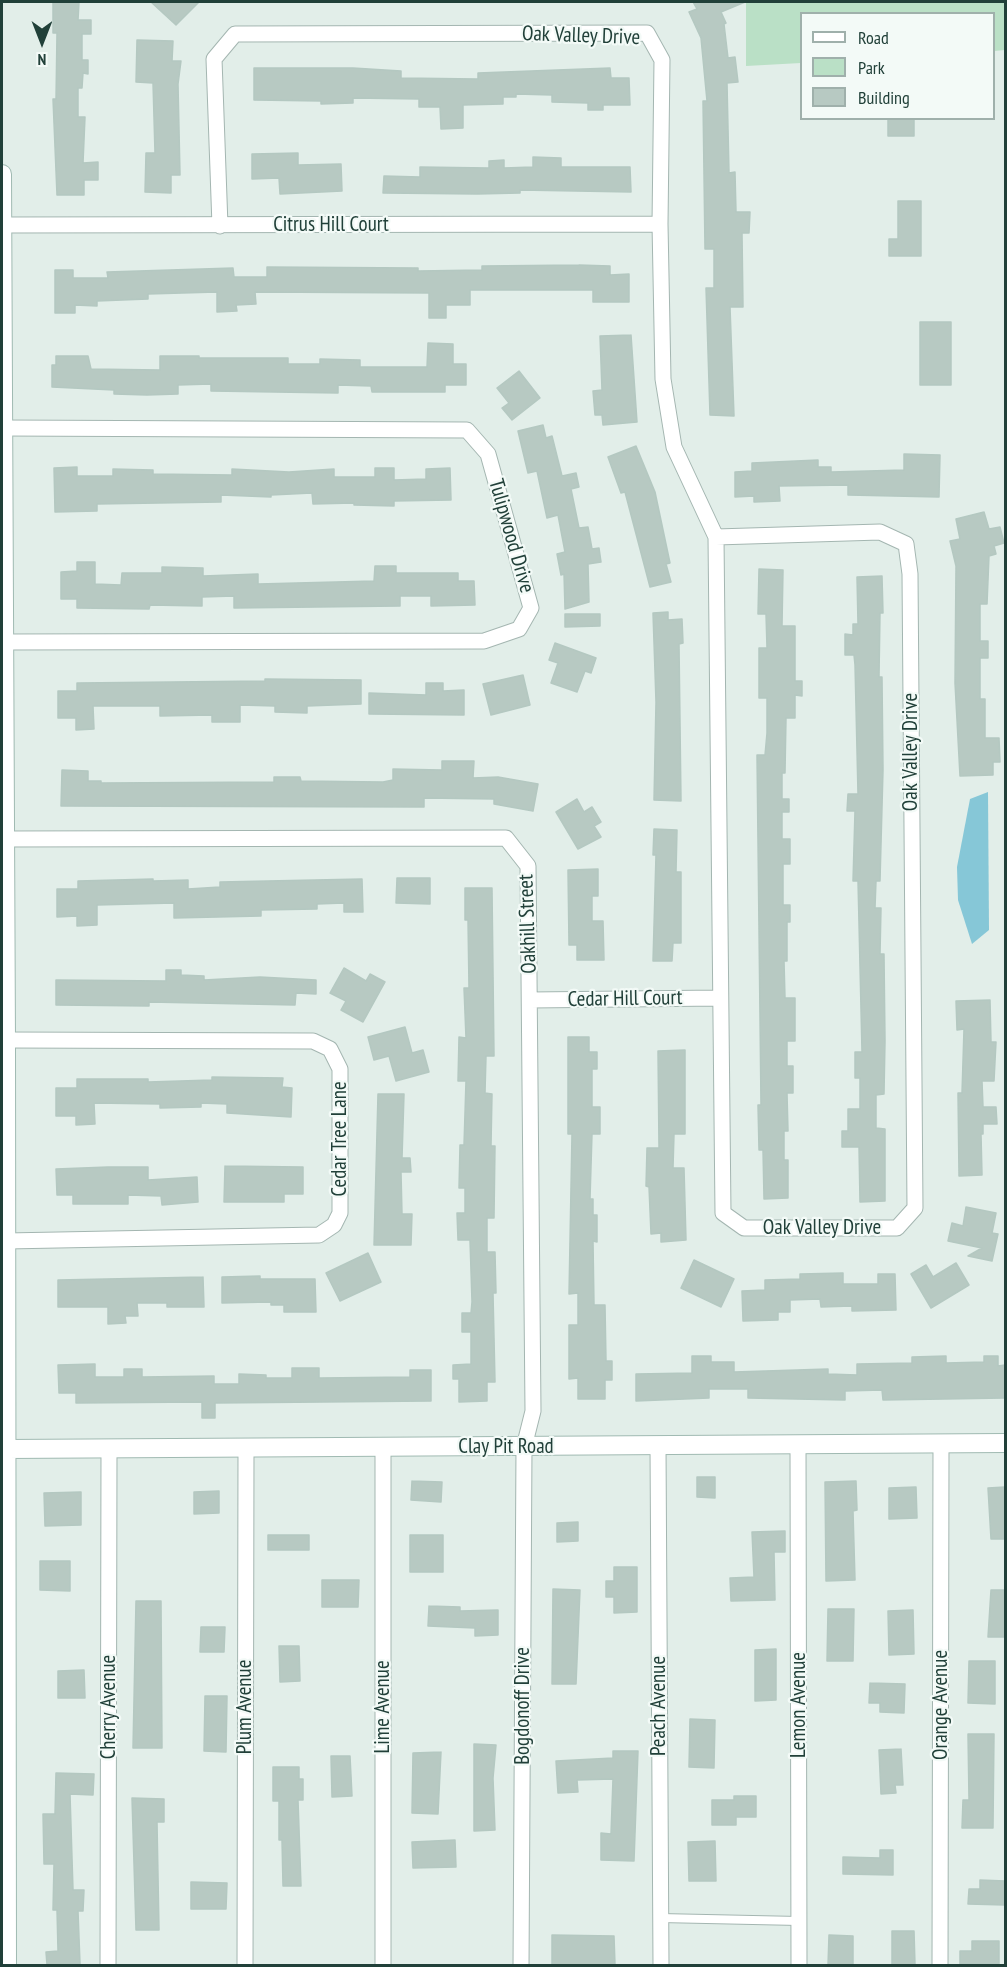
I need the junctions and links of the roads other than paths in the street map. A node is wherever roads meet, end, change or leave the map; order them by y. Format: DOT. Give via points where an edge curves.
graph roads {
  1 [pos="2,174"];
  2 [pos="660,224"];
  3 [pos="2,225"];
  4 [pos="220,225"];
  5 [pos="3,428"];
  6 [pos="716,537"];
  7 [pos="3,642"];
  8 [pos="2,839"];
  9 [pos="720,998"];
  10 [pos="530,1000"];
  11 [pos="6,1040"];
  12 [pos="6,1241"];
  13 [pos="1005,1443"];
  14 [pos="941,1444"];
  15 [pos="798,1445"];
  16 [pos="658,1446"];
  17 [pos="524,1447"];
  18 [pos="246,1448"];
  19 [pos="383,1448"];
  20 [pos="6,1449"];
  21 [pos="109,1449"];
  22 [pos="660,1918"];
  23 [pos="799,1921"];
  24 [pos="7,1965"];
  25 [pos="108,1965"];
  26 [pos="245,1965"];
  27 [pos="383,1965"];
  28 [pos="521,1965"];
  29 [pos="661,1965"];
  30 [pos="799,1965"];
  31 [pos="940,1965"];
  1 -- 3 [label="street"];
  2 -- 4 [label="street, Citrus Hill Court"];
  2 -- 4 [label="street, Oak Valley Drive" via="662,60 647,33 235,34 214,59"];
  2 -- 6 [label="street, Oak Valley Drive" via="663,379 674,447"];
  3 -- 4 [label="street, Citrus Hill Court"];
  3 -- 5 [label="street"];
  5 -- 7 [label="street"];
  5 -- 7 [label="street, Tulipwood Drive" via="467,430 488,454 531,608 519,629 484,641"];
  6 -- 9 [label="street, Oak Valley Drive"];
  6 -- 9 [label="street, Oak Valley Drive" via="880,532 906,544 910,574 915,1208 897,1228 744,1228 723,1213"];
  7 -- 8 [label="street"];
  8 -- 10 [label="street, Oakhill Street" via="506,838 528,866"];
  8 -- 11 [label="street"];
  9 -- 10 [label="street, Cedar Hill Court"];
  10 -- 17 [label="street, Oakhill Street" via="534,1411"];
  11 -- 12 [label="street"];
  11 -- 12 [label="street, Cedar Tree Lane" via="313,1041 330,1048 340,1069 340,1214 334,1225 320,1235"];
  12 -- 20 [label="street"];
  13 -- 14 [label="street, Clay Pit Road"];
  14 -- 15 [label="street, Clay Pit Road"];
  14 -- 31 [label="street, Orange Avenue"];
  15 -- 16 [label="street, Clay Pit Road"];
  15 -- 23 [label="street, Lemon Avenue"];
  16 -- 17 [label="street, Clay Pit Road"];
  16 -- 22 [label="street, Peach Avenue"];
  17 -- 19 [label="street, Clay Pit Road"];
  17 -- 28 [label="street, Bogdonoff Drive"];
  18 -- 19 [label="street, Clay Pit Road"];
  18 -- 21 [label="street, Clay Pit Road"];
  18 -- 26 [label="street, Plum Avenue"];
  19 -- 27 [label="street, Lime Avenue"];
  20 -- 21 [label="street, Clay Pit Road"];
  20 -- 24 [label="street"];
  21 -- 25 [label="street, Cherry Avenue"];
  22 -- 23 [label="lane"];
  22 -- 29 [label="street, Peach Avenue"];
  23 -- 30 [label="street, Lemon Avenue"];
}
